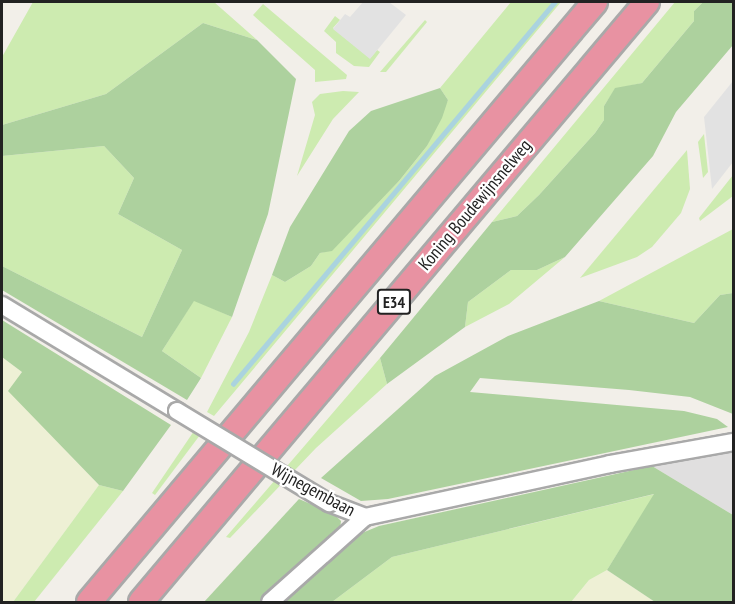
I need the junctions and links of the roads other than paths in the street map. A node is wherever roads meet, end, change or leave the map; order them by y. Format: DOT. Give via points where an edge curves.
graph roads {
  1 [pos="595,2"];
  2 [pos="647,2"];
  3 [pos="2,305"];
  4 [pos="734,442"];
  5 [pos="365,517"];
  6 [pos="89,603"];
  7 [pos="141,603"];
  8 [pos="270,603"];
  1 -- 6 [label="highway, E34"];
  2 -- 7 [label="highway, Koning Boudewijnsnelweg / E34"];
  3 -- 5 [label="street, Wijnegembaan, bridge" via="329,503"];
  4 -- 5 [label="street, Wijnegembaan" via="610,464"];
  5 -- 8 [label="street"];
}
